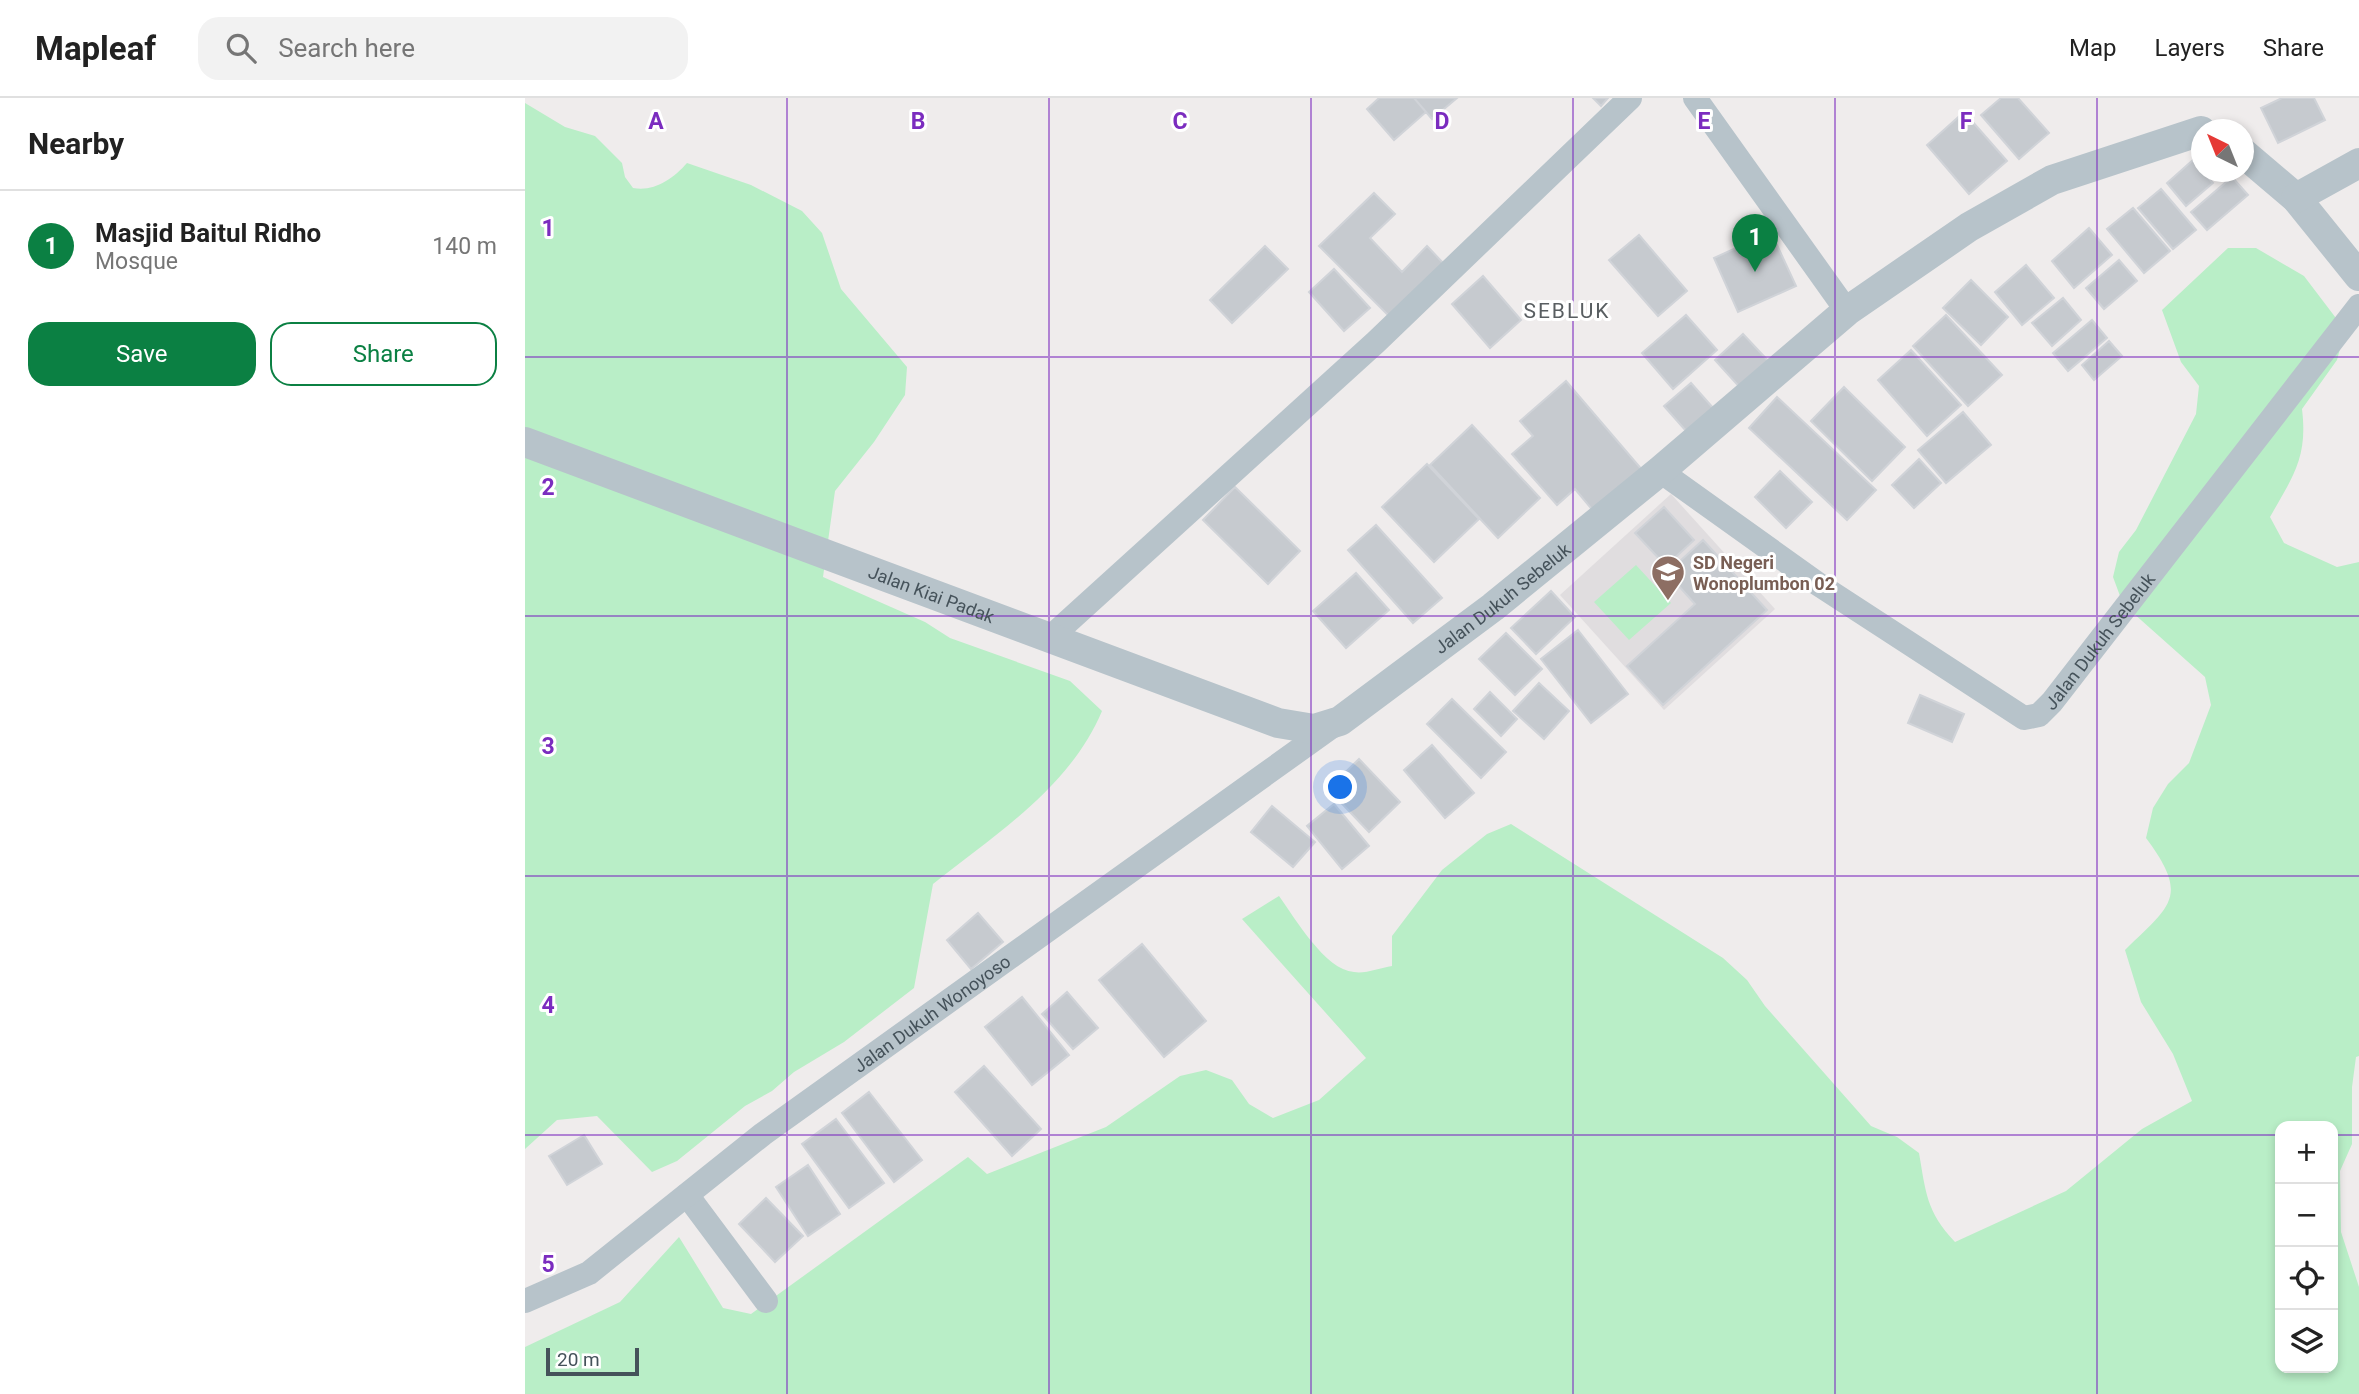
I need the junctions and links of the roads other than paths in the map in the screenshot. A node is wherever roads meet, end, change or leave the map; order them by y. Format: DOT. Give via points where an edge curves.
graph roads {
  1 [pos="1630,98"];
  2 [pos="1695,98"];
  3 [pos="2191,134"];
  4 [pos="2254,162"];
  5 [pos="2359,163"];
  6 [pos="2296,198"];
  7 [pos="2359,276"];
  8 [pos="2359,306"];
  9 [pos="1847,311"];
  10 [pos="525,442"];
  11 [pos="1660,471"];
  12 [pos="1052,636"];
  13 [pos="1341,721"];
  14 [pos="687,1195"];
  15 [pos="525,1301"];
  16 [pos="766,1301"];
  1 -- 12 [label="street" via="1376,342"];
  2 -- 9 [label="street"];
  3 -- 9 [label="street, Jalan Dukuh Sebeluk" via="2052,180 1969,227"];
  4 -- 6 [label="street"];
  5 -- 6 [label="street"];
  6 -- 7 [label="street"];
  8 -- 11 [label="street, Jalan Dukuh Sebeluk" via="2052,702 2031,718 2024,718 1818,584"];
  9 -- 11 [label="street, Jalan Dukuh Sebeluk"];
  10 -- 12 [label="street, Jalan Kiai Padak"];
  11 -- 13 [label="street, Jalan Dukuh Sebeluk" via="1493,607"];
  12 -- 13 [label="street, Jalan Kiai Padak" via="1278,723 1314,729"];
  13 -- 14 [label="street, Jalan Dukuh Wonoyoso" via="763,1134"];
  14 -- 15 [label="street, Jalan Dukuh Wonoyoso" via="589,1273"];
  14 -- 16 [label="street"];
}
